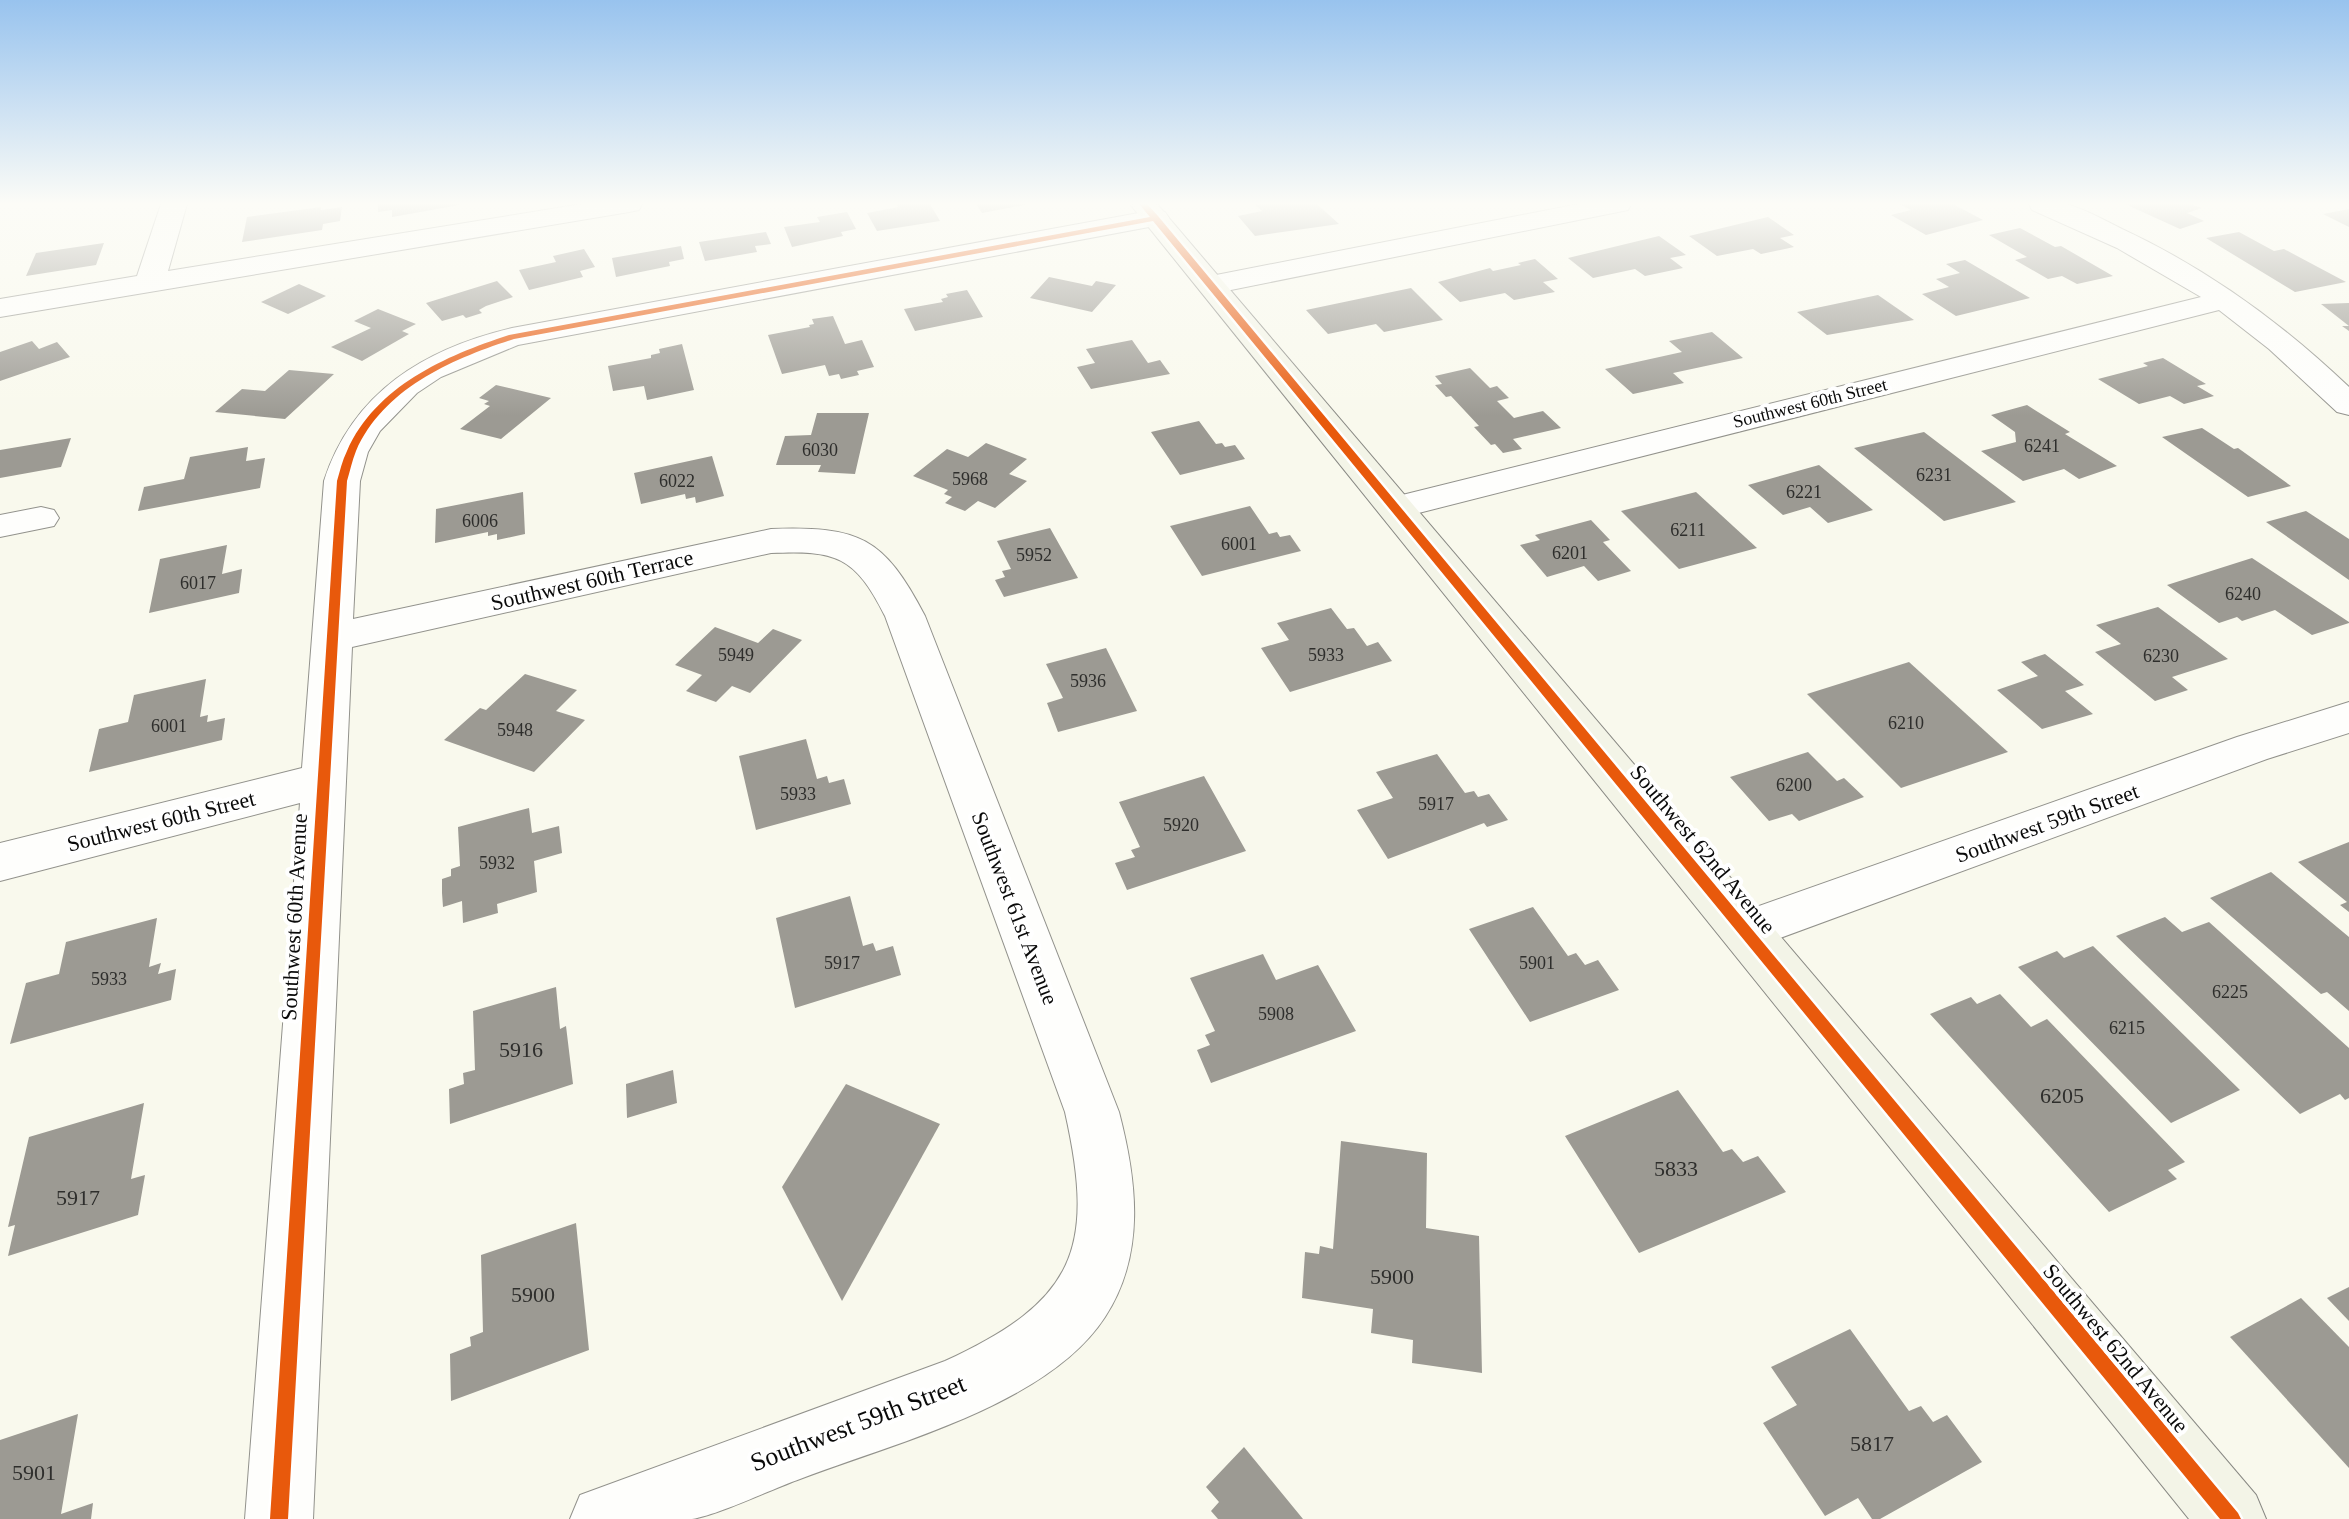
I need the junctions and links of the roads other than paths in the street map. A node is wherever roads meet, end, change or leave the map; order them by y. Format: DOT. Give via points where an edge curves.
graph roads {
  1 [pos="152,275"];
  2 [pos="194,275"];
  3 [pos="823,275"];
  4 [pos="1203,275"];
  5 [pos="1262,275"];
  6 [pos="2186,275"];
  7 [pos="150,282"];
  8 [pos="1211,285"];
  9 [pos="2225,300"];
  10 [pos="0,308"];
  11 [pos="2349,405"];
  12 [pos="1395,508"];
  13 [pos="41,518"];
  14 [pos="0,526"];
  15 [pos="855,547"];
  16 [pos="331,638"];
  17 [pos="2349,717"];
  18 [pos="322,780"];
  19 [pos="0,862"];
  20 [pos="1745,931"];
  21 [pos="1088,1288"];
  22 [pos="279,1519"];
  23 [pos="604,1519"];
  24 [pos="2232,1519"];
  1 -- 7 [label="street"];
  2 -- 7 [label="street"];
  3 -- 16 [label="street, Southwest 60th Avenue" via="492,343 445,363 390,399 354,442 342,481"];
  4 -- 8 [label="street, Southwest 62nd Avenue"];
  5 -- 8 [label="street"];
  6 -- 9 [label="street"];
  7 -- 10 [label="street"];
  8 -- 12 [label="street, Southwest 62nd Avenue"];
  9 -- 11 [label="street" via="2289,347"];
  9 -- 12 [label="street, Southwest 60th Street"];
  12 -- 20 [label="street, Southwest 62nd Avenue"];
  13 -- 14 [label="street"];
  15 -- 16 [label="street, Southwest 60th Terrace" via="807,540 742,546"];
  15 -- 21 [label="street, Southwest 61st Avenue" via="881,572 905,616 1092,1112 1109,1199"];
  16 -- 18 [label="street, Southwest 60th Avenue"];
  17 -- 20 [label="street, Southwest 59th Street"];
  18 -- 19 [label="street, Southwest 60th Street"];
  18 -- 22 [label="street, Southwest 60th Avenue"];
  20 -- 24 [label="street, Southwest 62nd Avenue"];
  21 -- 23 [label="street, Southwest 59th Street" via="1070,1316 1042,1340 968,1383"];
}
